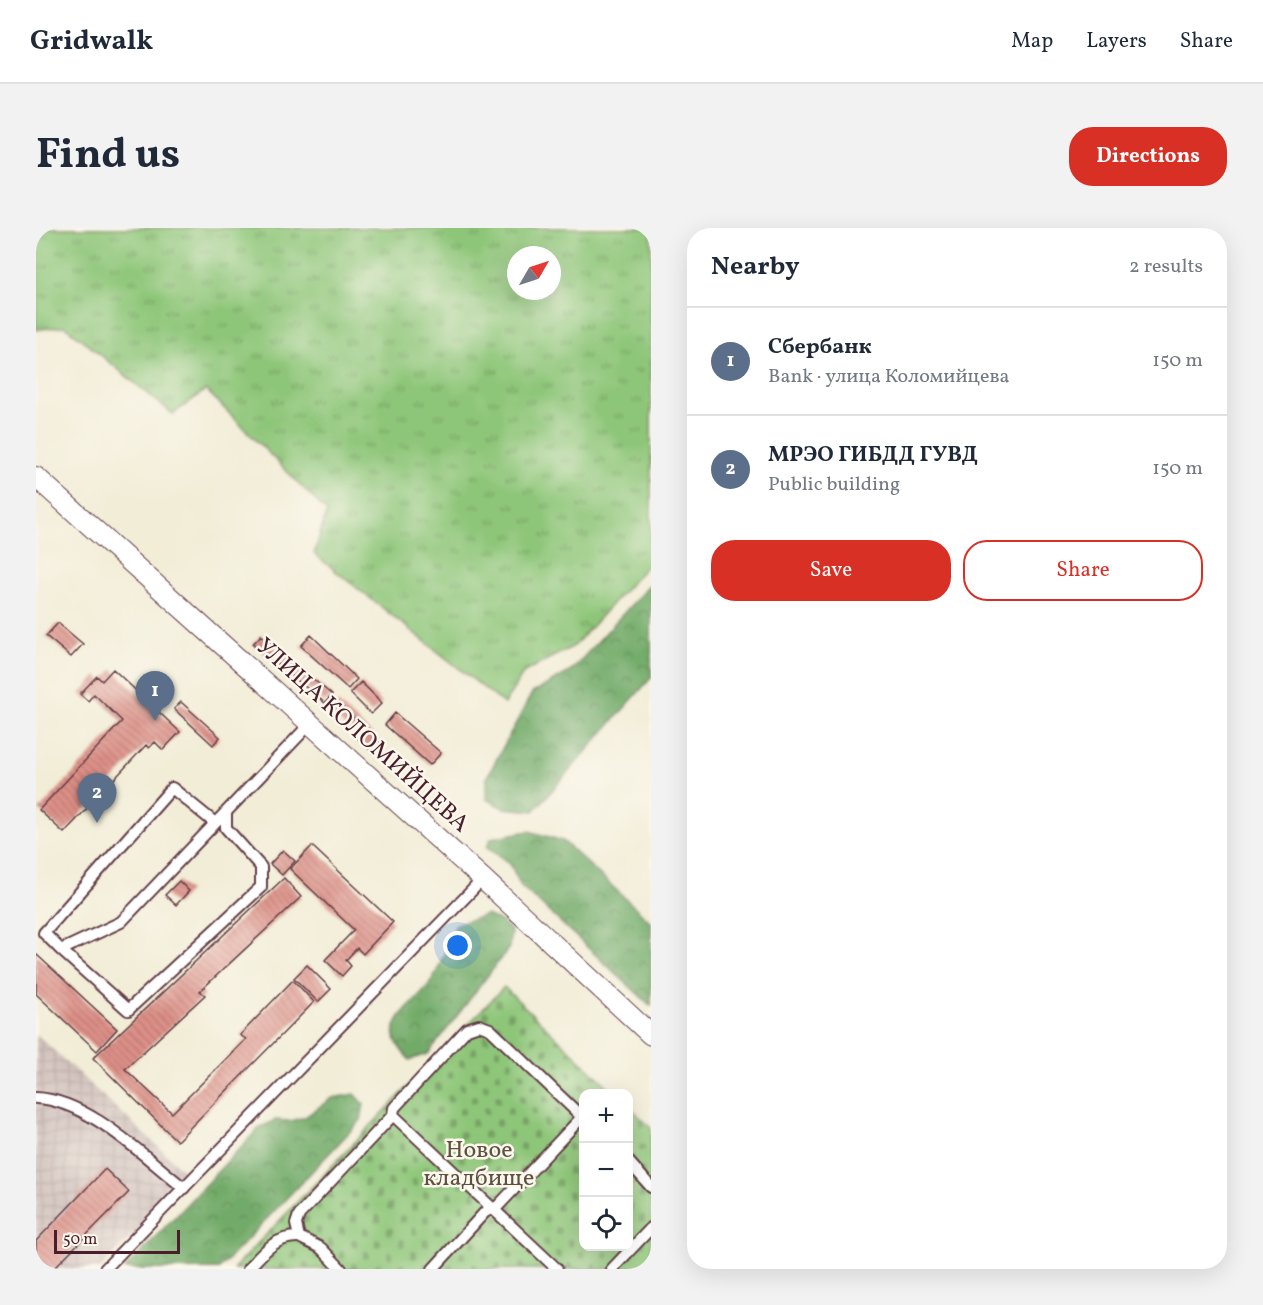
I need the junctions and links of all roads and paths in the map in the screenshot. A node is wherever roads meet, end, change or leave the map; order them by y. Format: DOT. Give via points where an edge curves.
graph roads {
  1 [pos="36,477"];
  2 [pos="310,724"];
  3 [pos="226,812"];
  4 [pos="215,824"];
  5 [pos="483,879"];
  6 [pos="61,950"];
  7 [pos="651,1035"];
  8 [pos="36,1098"];
  9 [pos="579,1114"];
  10 [pos="393,1116"];
  11 [pos="579,1122"];
  12 [pos="633,1167"];
  13 [pos="651,1187"];
  14 [pos="184,1188"];
  15 [pos="491,1209"];
  16 [pos="651,1228"];
  17 [pos="299,1237"];
  18 [pos="105,1269"];
  19 [pos="248,1269"];
  20 [pos="340,1269"];
  21 [pos="433,1269"];
  22 [pos="557,1269"];
  23 [pos="612,1269"];
  1 -- 2 [label="street, УЛИЦА КОЛОМИЙЦЕВА"];
  2 -- 3 [label="lane"];
  2 -- 5 [label="street, УЛИЦА КОЛОМИЙЦЕВА"];
  3 -- 4 [label="lane"];
  3 -- 6 [label="lane" via="226,828 261,867 261,887 128,1010"];
  4 -- 6 [label="lane" via="121,922"];
  4 -- 6 [label="lane" via="172,788 45,933"];
  5 -- 7 [label="street, УЛИЦА КОЛОМИЙЦЕВА"];
  5 -- 14 [label="lane"];
  8 -- 14 [label="lane" via="73,1106"];
  9 -- 10 [label="lane" via="490,1029 478,1025 468,1029 394,1108"];
  10 -- 15 [label="lane"];
  10 -- 17 [label="lane" via="299,1215"];
  11 -- 15 [label="lane"];
  12 -- 13 [label="lane"];
  14 -- 18 [label="lane"];
  15 -- 21 [label="lane"];
  15 -- 22 [label="lane"];
  16 -- 23 [label="lane"];
  17 -- 19 [label="lane" via="286,1236 272,1243"];
  17 -- 20 [label="lane" via="321,1248"];
}
